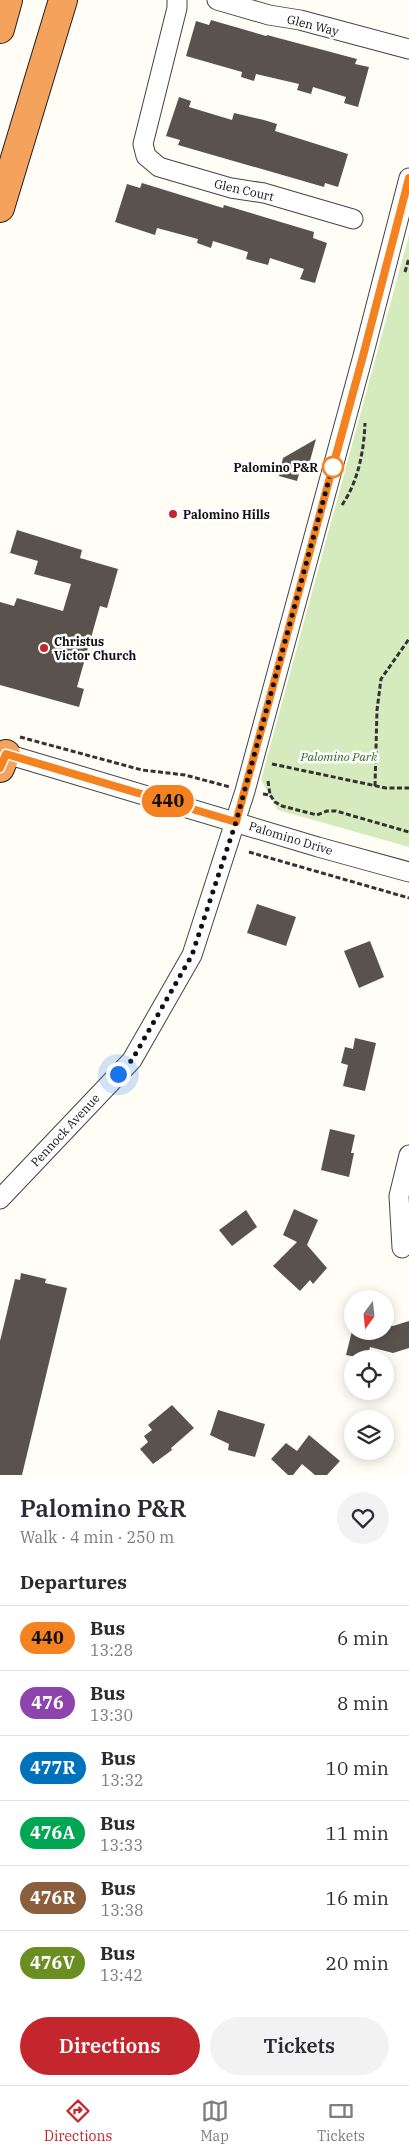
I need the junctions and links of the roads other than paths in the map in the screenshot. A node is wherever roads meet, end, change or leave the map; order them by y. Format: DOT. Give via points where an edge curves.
graph roads {
  1 [pos="8,0"];
  2 [pos="63,0"];
  3 [pos="177,0"];
  4 [pos="217,0"];
  5 [pos="0,29"];
  6 [pos="409,49"];
  7 [pos="409,178"];
  8 [pos="407,200"];
  9 [pos="0,208"];
  10 [pos="353,219"];
  11 [pos="6,752"];
  12 [pos="236,822"];
  13 [pos="409,872"];
  14 [pos="409,1155"];
  15 [pos="0,1199"];
  16 [pos="402,1248"];
  1 -- 5 [label="highway"];
  2 -- 9 [label="highway"];
  3 -- 10 [label="street, Glen Court" via="145,134 146,156 159,167"];
  4 -- 6 [label="street, Glen Way"];
  7 -- 8 [label="street, Pennock Avenue"];
  8 -- 12 [label="street, Pennock Avenue"];
  11 -- 12 [label="street, Palomino Drive"];
  12 -- 13 [label="street, Palomino Drive"];
  12 -- 15 [label="street, Pennock Avenue" via="192,955 132,1060"];
  14 -- 16 [label="street" via="399,1196"];
}
